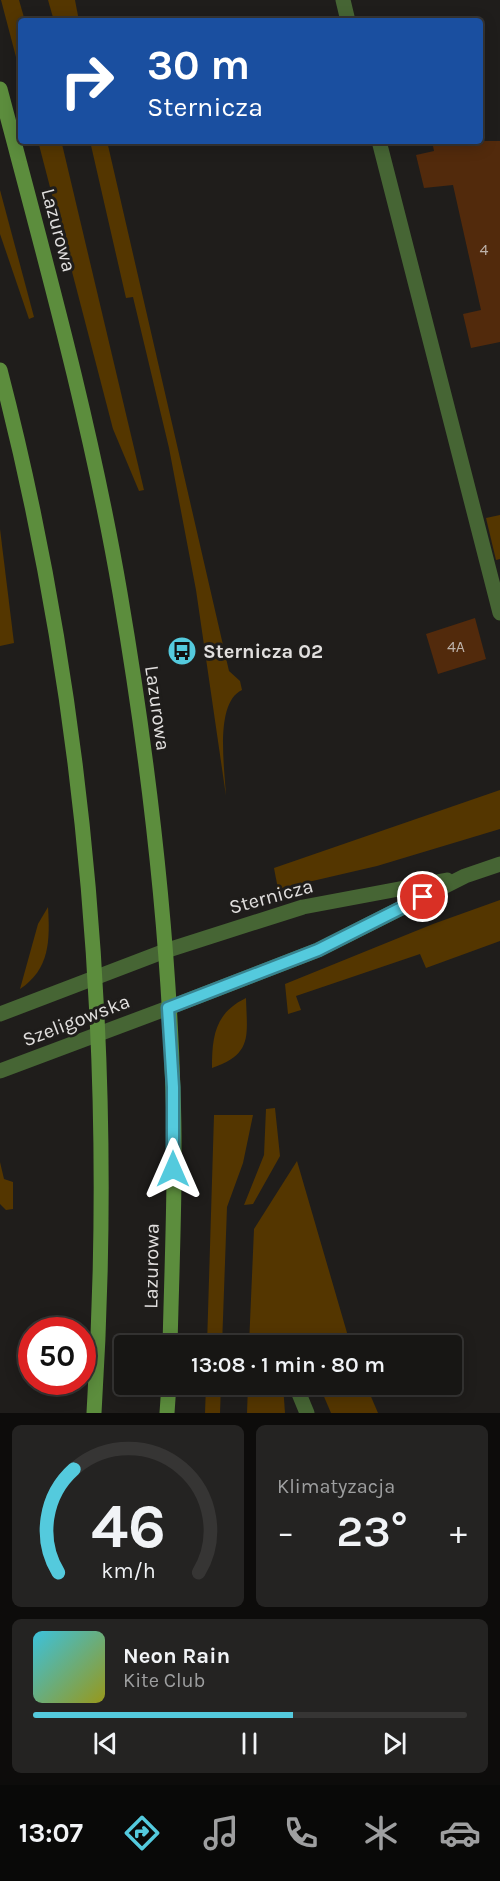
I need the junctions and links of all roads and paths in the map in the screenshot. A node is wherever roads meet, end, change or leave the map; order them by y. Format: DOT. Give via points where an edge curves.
graph roads {
  1 [pos="343,0"];
  2 [pos="347,18"];
  3 [pos="0,89"];
  4 [pos="380,144"];
  5 [pos="0,370"];
  6 [pos="498,608"];
  7 [pos="500,864"];
  8 [pos="465,876"];
  9 [pos="165,951"];
  10 [pos="94,978"];
  11 [pos="168,1008"];
  12 [pos="0,1014"];
  13 [pos="98,1034"];
  14 [pos="0,1071"];
  15 [pos="170,1335"];
  16 [pos="168,1395"];
  17 [pos="300,1395"];
  18 [pos="94,1413"];
  19 [pos="167,1413"];
  20 [pos="307,1413"];
  1 -- 2 [label="street"];
  3 -- 9 [label="main road, Lazurowa" via="70,362 110,542 142,741"];
  4 -- 6 [label="street"];
  5 -- 10 [label="main road" via="24,470 58,653 81,832"];
  7 -- 8 [label="street, Sternicza"];
  8 -- 9 [label="street, Sternicza" via="303,907"];
  8 -- 11 [label="street, Sternicza" via="318,950"];
  9 -- 10 [label="street, Sternicza"];
  9 -- 11 [label="main road, Lazurowa"];
  10 -- 12 [label="street, Szeligowska"];
  10 -- 13 [label="main road"];
  11 -- 13 [label="street, Szeligowska"];
  11 -- 15 [label="main road, Lazurowa" via="173,1112"];
  13 -- 14 [label="street, Szeligowska"];
  13 -- 18 [label="main road" via="101,1224"];
  16 -- 19 [label="main road"];
  17 -- 20 [label="street"];
}
